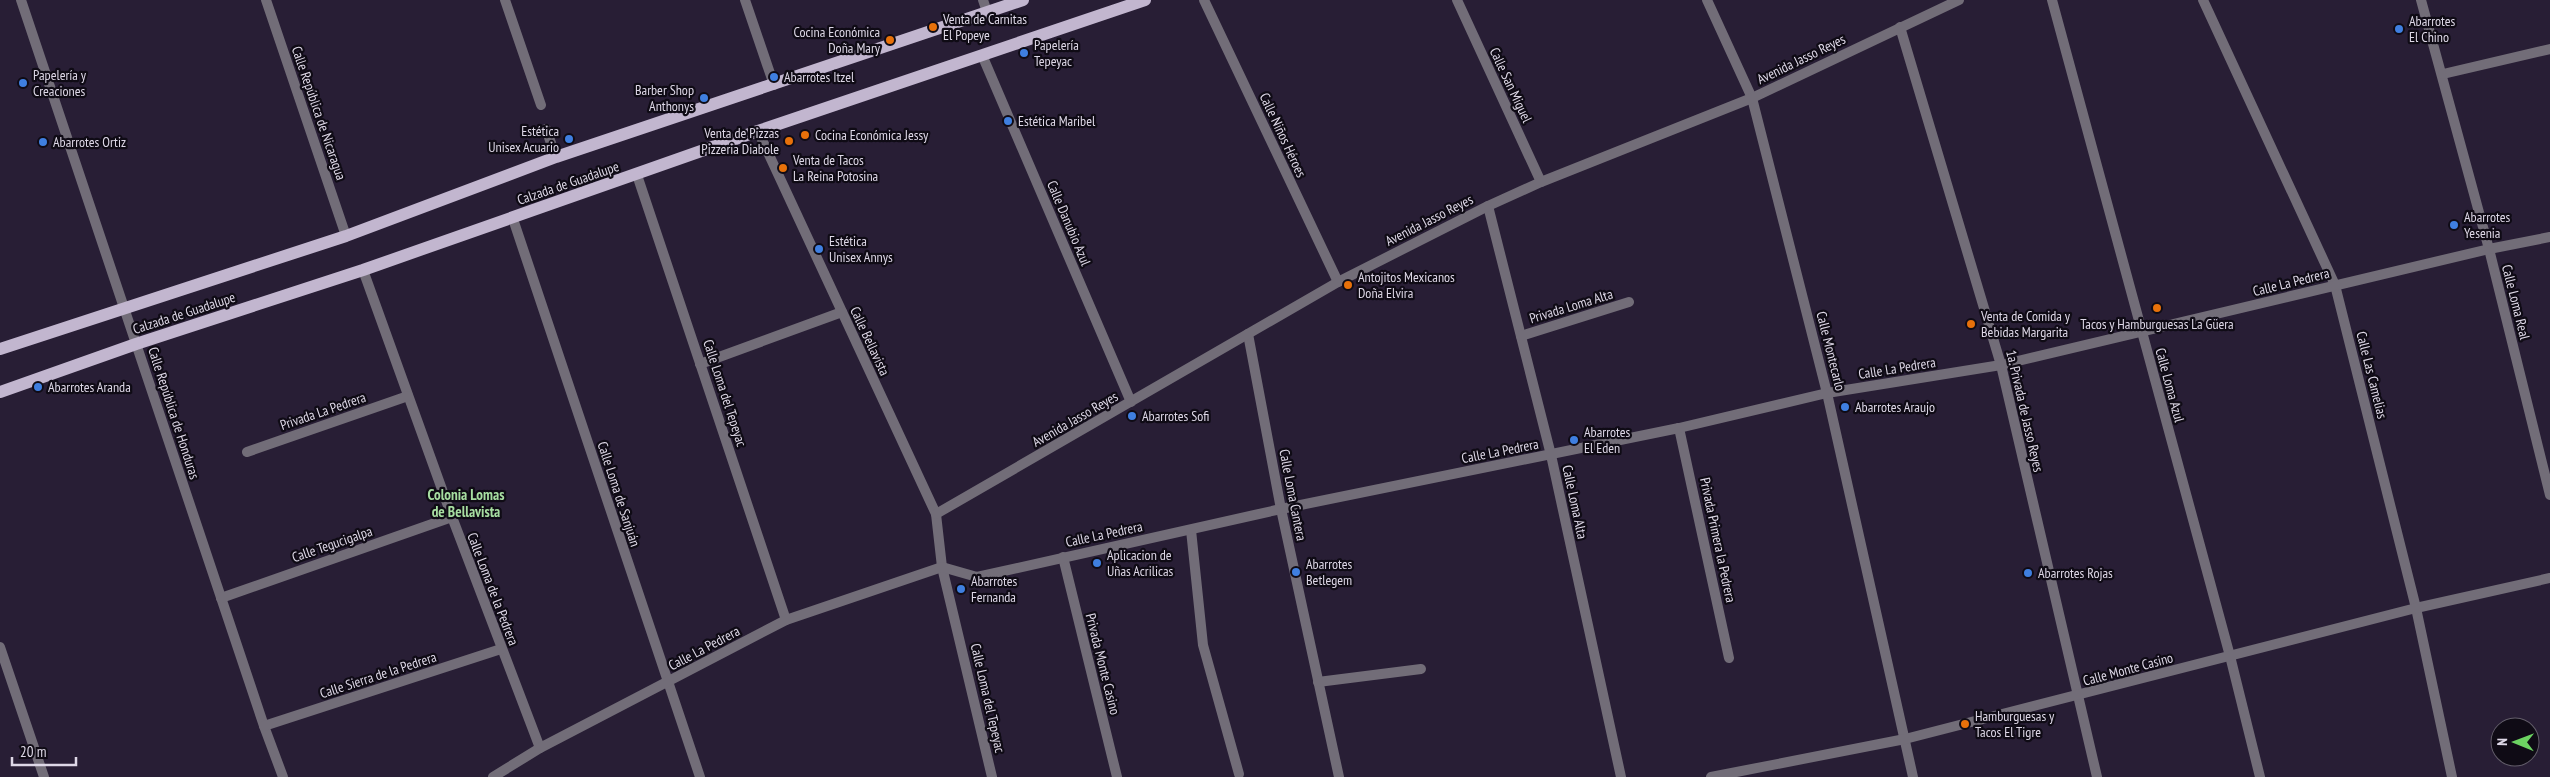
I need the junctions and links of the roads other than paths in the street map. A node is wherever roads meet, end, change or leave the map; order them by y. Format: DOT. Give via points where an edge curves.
graph roads {
  1 [pos="21,0"];
  2 [pos="266,0"];
  3 [pos="505,0"];
  4 [pos="745,0"];
  5 [pos="1024,0"];
  6 [pos="1145,0"];
  7 [pos="1204,0"];
  8 [pos="1457,0"];
  9 [pos="1707,0"];
  10 [pos="1959,0"];
  11 [pos="2052,0"];
  12 [pos="2203,0"];
  13 [pos="2421,0"];
  14 [pos="985,6"];
  15 [pos="1900,27"];
  16 [pos="2550,49"];
  17 [pos="982,55"];
  18 [pos="2443,74"];
  19 [pos="774,85"];
  20 [pos="1752,98"];
  21 [pos="541,105"];
  22 [pos="546,128"];
  23 [pos="758,131"];
  24 [pos="556,157"];
  25 [pos="637,175"];
  26 [pos="1541,182"];
  27 [pos="1488,206"];
  28 [pos="513,219"];
  29 [pos="346,236"];
  30 [pos="2550,237"];
  31 [pos="2489,249"];
  32 [pos="363,270"];
  33 [pos="1338,282"];
  34 [pos="2335,285"];
  35 [pos="1629,302"];
  36 [pos="124,308"];
  37 [pos="842,312"];
  38 [pos="2142,333"];
  39 [pos="1248,334"];
  40 [pos="1521,336"];
  41 [pos="136,344"];
  42 [pos="0,349"];
  43 [pos="700,364"];
  44 [pos="2001,365"];
  45 [pos="0,392"];
  46 [pos="1827,393"];
  47 [pos="408,396"];
  48 [pos="1131,402"];
  49 [pos="1679,428"];
  50 [pos="247,452"];
  51 [pos="1551,455"];
  52 [pos="2550,495"];
  53 [pos="1281,509"];
  54 [pos="936,514"];
  55 [pos="452,517"];
  56 [pos="1191,530"];
  57 [pos="1063,557"];
  58 [pos="942,566"];
  59 [pos="2550,578"];
  60 [pos="221,598"];
  61 [pos="2416,608"];
  62 [pos="786,620"];
  63 [pos="0,647"];
  64 [pos="501,649"];
  65 [pos="2230,656"];
  66 [pos="1729,658"];
  67 [pos="1421,669"];
  68 [pos="668,682"];
  69 [pos="1318,682"];
  70 [pos="2077,696"];
  71 [pos="264,726"];
  72 [pos="1905,739"];
  73 [pos="540,748"];
  74 [pos="1764,766"];
  75 [pos="1238,774"];
  76 [pos="44,777"];
  77 [pos="283,777"];
  78 [pos="493,777"];
  79 [pos="700,777"];
  80 [pos="992,777"];
  81 [pos="1117,777"];
  82 [pos="1338,777"];
  83 [pos="1621,777"];
  84 [pos="1711,777"];
  85 [pos="1766,777"];
  86 [pos="1913,777"];
  87 [pos="2097,777"];
  88 [pos="2260,777"];
  89 [pos="2452,777"];
  1 -- 36 [label="street, Calle República de Honduras"];
  2 -- 29 [label="street, Calle República de Nicaragua"];
  3 -- 21 [label="street"];
  4 -- 19 [label="street"];
  5 -- 14 [label="main road, Calzada de Guadalupe"];
  6 -- 17 [label="main road, Calzada de Guadalupe"];
  7 -- 33 [label="street, Calle Niños Héroes"];
  8 -- 26 [label="street, Calle San Miguel"];
  9 -- 20 [label="street, Calle Montecarlo"];
  10 -- 15 [label="street, Avenida Jasso Reyes"];
  11 -- 38 [label="street, Calle Loma Azul"];
  12 -- 34 [label="street, Calle Las Camelias"];
  13 -- 18 [label="street, Calle Loma Real"];
  14 -- 19 [label="main road, Calzada de Guadalupe"];
  15 -- 20 [label="street, Avenida Jasso Reyes"];
  15 -- 44 [label="street, 1a. Privada de Jasso Reyes"];
  16 -- 18 [label="street"];
  17 -- 23 [label="main road, Calzada de Guadalupe"];
  17 -- 48 [label="street, Calle Danubio Azul"];
  18 -- 31 [label="street, Calle Loma Real"];
  19 -- 24 [label="main road, Calzada de Guadalupe"];
  20 -- 26 [label="street, Avenida Jasso Reyes"];
  20 -- 46 [label="street, Calle Montecarlo"];
  22 -- 24 [label="street"];
  23 -- 25 [label="main road, Calzada de Guadalupe"];
  23 -- 37 [label="street, Calle Bellavista"];
  24 -- 29 [label="main road, Calzada de Guadalupe"];
  25 -- 28 [label="main road, Calzada de Guadalupe"];
  25 -- 43 [label="street, Calle Loma del Tepeyac"];
  26 -- 27 [label="street, Avenida Jasso Reyes"];
  27 -- 33 [label="street, Avenida Jasso Reyes"];
  27 -- 40 [label="street, Calle Loma Alta"];
  28 -- 32 [label="main road, Calzada de Guadalupe"];
  28 -- 68 [label="street, Calle Loma de Sanjuán"];
  29 -- 36 [label="main road, Calzada de Guadalupe"];
  30 -- 31 [label="street, Calle La Pedrera"];
  31 -- 34 [label="street, Calle La Pedrera"];
  31 -- 52 [label="street, Calle Loma Real"];
  32 -- 41 [label="main road, Calzada de Guadalupe"];
  32 -- 47 [label="street, Calle Loma de la Pedrera"];
  33 -- 39 [label="street, Avenida Jasso Reyes"];
  34 -- 38 [label="street, Calle La Pedrera"];
  34 -- 61 [label="street, Calle Las Camelias"];
  35 -- 40 [label="street, Privada Loma Alta"];
  36 -- 41 [label="street, Calle República de Honduras"];
  36 -- 42 [label="main road, Calzada de Guadalupe"];
  37 -- 43 [label="street"];
  37 -- 54 [label="street, Calle Bellavista"];
  38 -- 44 [label="street, Calle La Pedrera"];
  38 -- 65 [label="street, Calle Loma Azul"];
  39 -- 48 [label="street, Avenida Jasso Reyes"];
  39 -- 53 [label="street, Calle Loma Cantera"];
  40 -- 51 [label="street, Calle Loma Alta"];
  41 -- 45 [label="main road, Calzada de Guadalupe"];
  41 -- 60 [label="street, Calle República de Honduras"];
  43 -- 62 [label="street, Calle Loma del Tepeyac"];
  44 -- 46 [label="street, Calle La Pedrera"];
  44 -- 70 [label="street, 1a. Privada de Jasso Reyes"];
  46 -- 49 [label="street, Calle La Pedrera"];
  46 -- 72 [label="street, Calle Montecarlo"];
  47 -- 50 [label="street, Privada La Pedrera"];
  47 -- 55 [label="street, Calle Loma de la Pedrera"];
  48 -- 54 [label="street, Avenida Jasso Reyes"];
  49 -- 51 [label="street, Calle La Pedrera"];
  49 -- 66 [label="street, Privada Primera la Pedrera"];
  51 -- 53 [label="street, Calle La Pedrera"];
  51 -- 83 [label="street, Calle Loma Alta"];
  53 -- 56 [label="street, Calle La Pedrera"];
  53 -- 69 [label="street, Calle Loma Cantera"];
  54 -- 58 [label="street, Calle Bellavista"];
  55 -- 60 [label="street, Calle Tegucigalpa"];
  55 -- 64 [label="street, Calle Loma de la Pedrera"];
  56 -- 57 [label="street, Calle La Pedrera"];
  56 -- 75 [label="street" via="1203,646"];
  57 -- 58 [label="street, Calle La Pedrera" via="976,577"];
  57 -- 81 [label="street, Privada Monte Casino"];
  58 -- 62 [label="street, Calle La Pedrera"];
  58 -- 80 [label="street, Calle Loma del Tepeyac"];
  59 -- 61 [label="street, Calle Monte Casino"];
  60 -- 71 [label="street, Calle República de Honduras"];
  61 -- 65 [label="street, Calle Monte Casino"];
  61 -- 89 [label="street, Calle Las Camelias"];
  62 -- 68 [label="street, Calle La Pedrera"];
  63 -- 76 [label="street"];
  64 -- 71 [label="street, Calle Sierra de la Pedrera"];
  64 -- 73 [label="street, Calle Loma de la Pedrera"];
  65 -- 70 [label="street, Calle Monte Casino"];
  65 -- 88 [label="street, Calle Loma Azul"];
  67 -- 69 [label="street"];
  68 -- 73 [label="street, Calle La Pedrera"];
  68 -- 79 [label="street, Calle Loma de Sanjuán"];
  69 -- 82 [label="street, Calle Loma Cantera"];
  70 -- 72 [label="street, Calle Monte Casino"];
  70 -- 87 [label="street, 1a. Privada de Jasso Reyes"];
  71 -- 77 [label="street, Calle República de Honduras"];
  72 -- 74 [label="street, Calle Monte Casino"];
  72 -- 86 [label="street, Calle Montecarlo"];
  73 -- 78 [label="street, Calle La Pedrera"];
  74 -- 84 [label="street, Calle Monte Casino"];
  74 -- 85 [label="street"];
}
